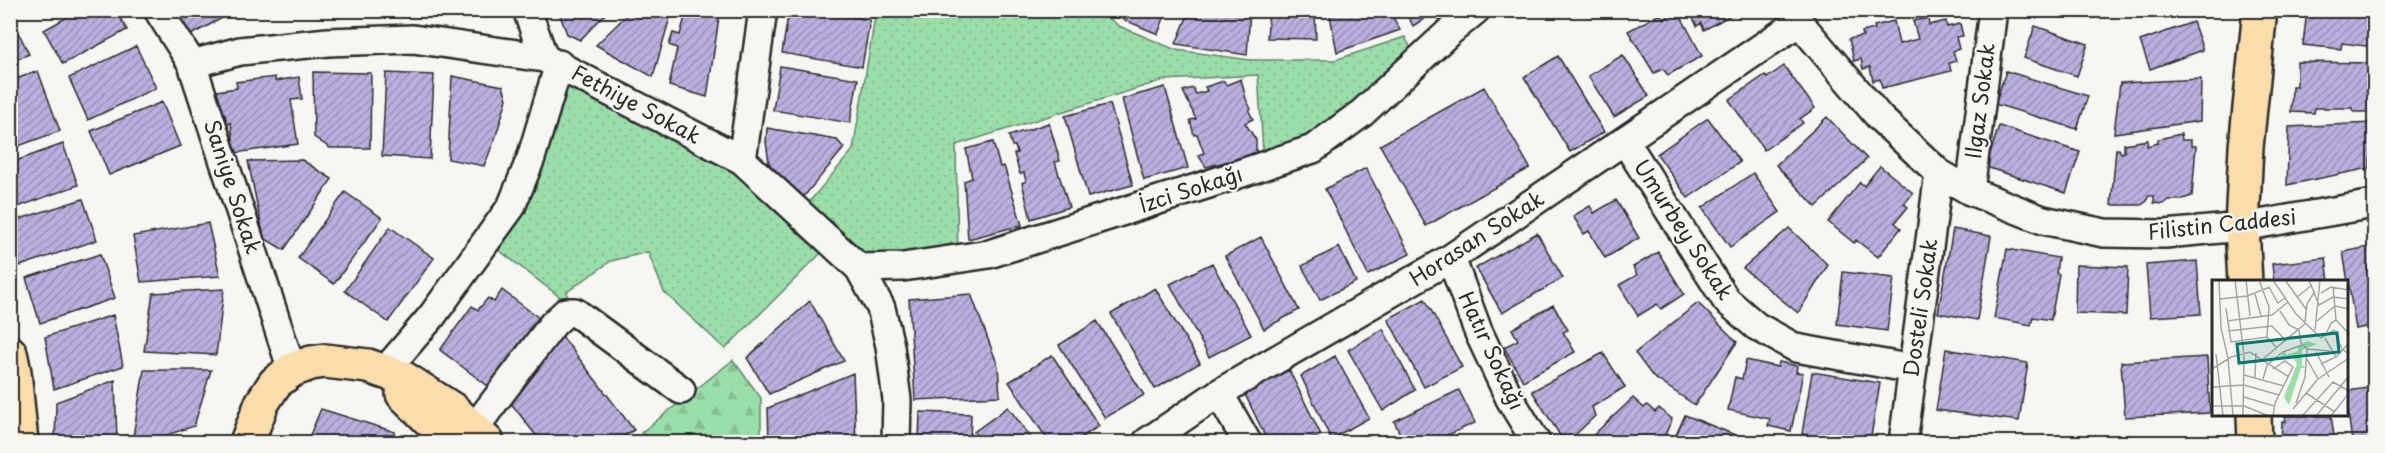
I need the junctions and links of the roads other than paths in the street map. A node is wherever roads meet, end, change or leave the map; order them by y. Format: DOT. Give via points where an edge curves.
graph roads {
  1 [pos="158,10"];
  2 [pos="527,10"];
  3 [pos="763,10"];
  4 [pos="1476,10"];
  5 [pos="1993,10"];
  6 [pos="2260,10"];
  7 [pos="1796,16"];
  8 [pos="551,61"];
  9 [pos="192,64"];
  10 [pos="1625,141"];
  11 [pos="742,160"];
  12 [pos="1939,173"];
  13 [pos="1970,191"];
  14 [pos="2374,204"];
  15 [pos="2242,227"];
  16 [pos="1451,258"];
  17 [pos="859,268"];
  18 [pos="2246,280"];
  19 [pos="10,353"];
  20 [pos="1913,369"];
  21 [pos="292,370"];
  22 [pos="383,373"];
  23 [pos="681,390"];
  24 [pos="1219,393"];
  25 [pos="2254,417"];
  26 [pos="471,438"];
  27 [pos="21,442"];
  28 [pos="247,442"];
  29 [pos="896,442"];
  30 [pos="1147,442"];
  31 [pos="1247,442"];
  32 [pos="1536,442"];
  33 [pos="1903,442"];
  34 [pos="2255,442"];
  1 -- 9 [label="street, Saniye Sokak"];
  2 -- 8 [label="street"];
  3 -- 11 [label="street"];
  4 -- 17 [label="street, İzci Sokağı" via="1362,113 1313,149 989,254 903,267"];
  5 -- 13 [label="street, Ilgaz Sokak"];
  6 -- 15 [label="main road"];
  7 -- 10 [label="street, Horasan Sokak"];
  7 -- 12 [label="street, Filistin Caddesi" via="1880,118"];
  8 -- 9 [label="street, Fethiye Sokak" via="413,39 240,51"];
  8 -- 11 [label="street, Fethiye Sokak"];
  8 -- 22 [label="street" via="531,158 511,207 432,316"];
  9 -- 21 [label="street, Saniye Sokak"];
  10 -- 16 [label="street, Horasan Sokak"];
  10 -- 20 [label="street, Umurbey Sokak" via="1726,300 1756,326 1796,348"];
  11 -- 17 [label="street, Fethiye Sokak"];
  12 -- 13 [label="street, Filistin Caddesi"];
  12 -- 20 [label="street, Dosteli Sokak"];
  13 -- 15 [label="street, Filistin Caddesi" via="2043,220 2104,232 2165,234"];
  14 -- 15 [label="street, Filistin Caddesi"];
  15 -- 18 [label="main road"];
  16 -- 24 [label="street, Horasan Sokak"];
  16 -- 32 [label="street, Hatır Sokağı" via="1478,331 1510,399"];
  17 -- 29 [label="street, Fethiye Sokak" via="881,308 891,346 897,400"];
  19 -- 27 [label="main road"];
  20 -- 33 [label="street, Dosteli Sokak"];
  21 -- 22 [label="main road" via="311,363 345,362"];
  21 -- 28 [label="main road" via="275,383 262,403"];
  22 -- 26 [label="main road"];
  23 -- 26 [label="street" via="575,312 566,312 553,324"];
  24 -- 30 [label="street, Horasan Sokak"];
  24 -- 31 [label="street"];
  25 -- 34 [label="main road"];
}
